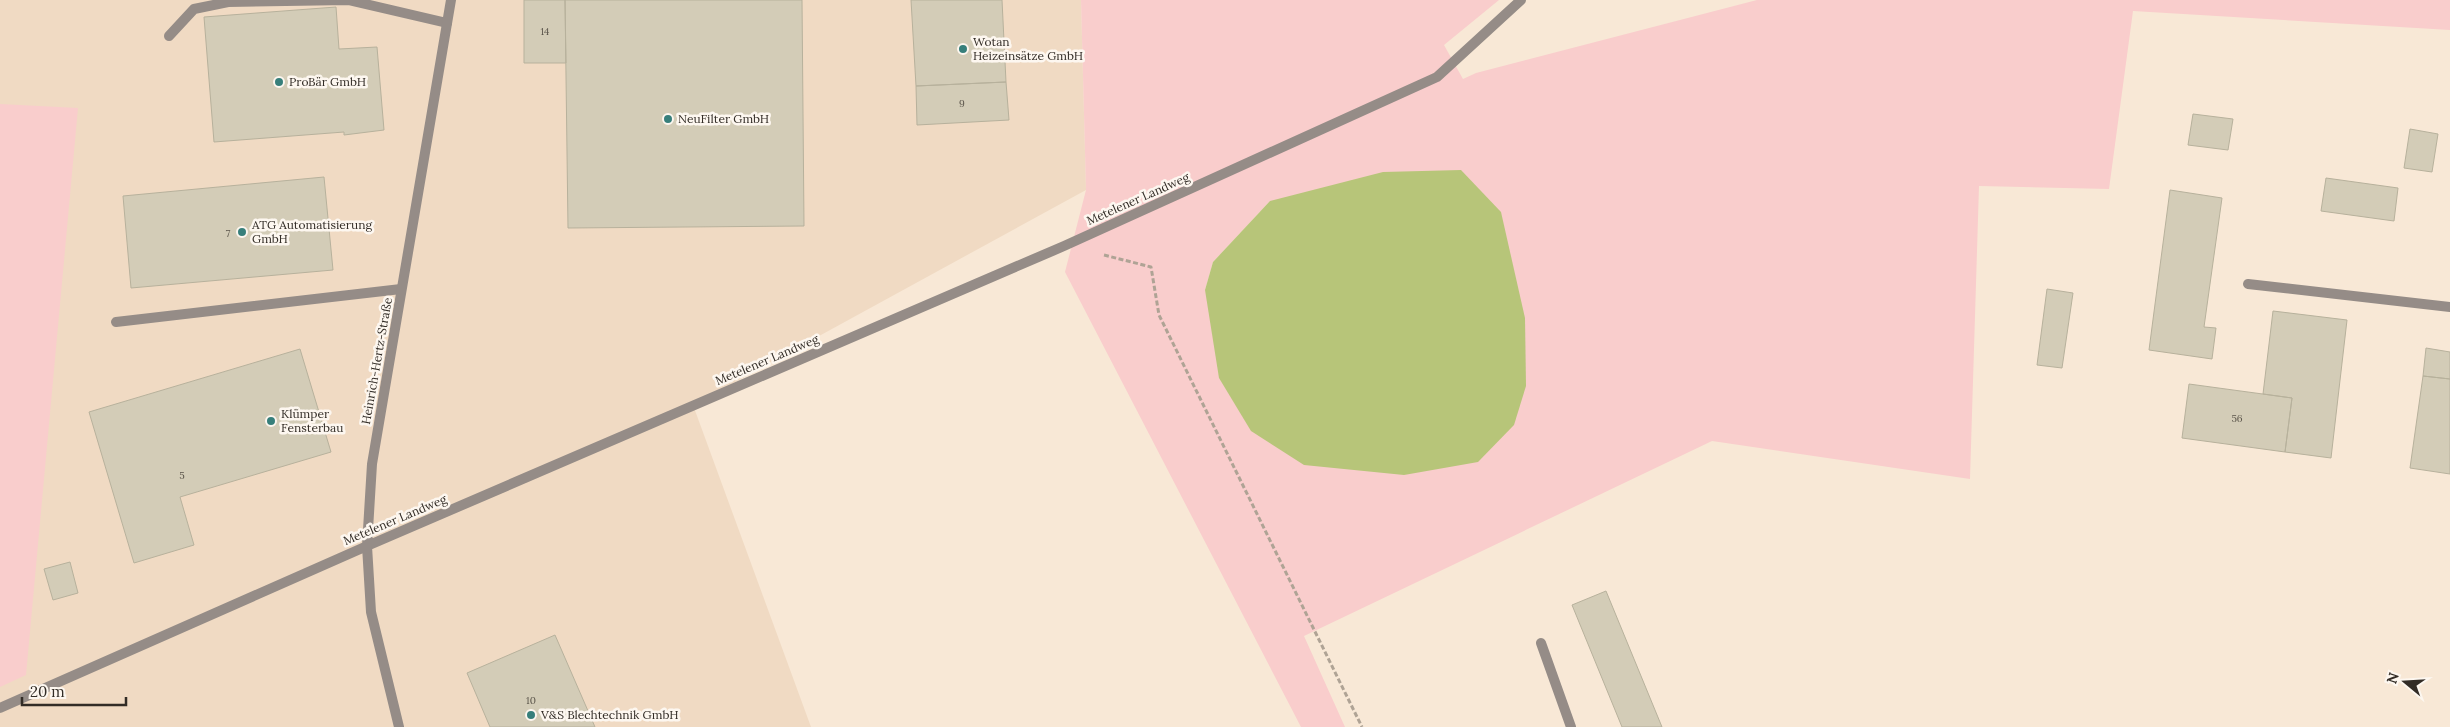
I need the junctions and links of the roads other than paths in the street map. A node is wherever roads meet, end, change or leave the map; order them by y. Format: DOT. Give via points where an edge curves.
graph roads {
  1 [pos="451,0"];
  2 [pos="1521,0"];
  3 [pos="447,23"];
  4 [pos="169,36"];
  5 [pos="2248,284"];
  6 [pos="402,289"];
  7 [pos="2450,307"];
  8 [pos="116,322"];
  9 [pos="367,546"];
  10 [pos="1541,643"];
  11 [pos="0,708"];
  12 [pos="399,727"];
  13 [pos="1571,727"];
  1 -- 3 [label="street, Heinrich-Hertz-Straße"];
  2 -- 9 [label="street, Metelener Landweg" via="1437,77 1064,246"];
  3 -- 4 [label="street" via="348,0 228,2 194,9"];
  3 -- 6 [label="street, Heinrich-Hertz-Straße"];
  5 -- 7 [label="street"];
  6 -- 8 [label="street"];
  6 -- 9 [label="street, Heinrich-Hertz-Straße" via="372,464"];
  9 -- 11 [label="street, Metelener Landweg"];
  9 -- 12 [label="street, Heinrich-Hertz-Straße" via="371,612"];
  10 -- 13 [label="street"];
}
